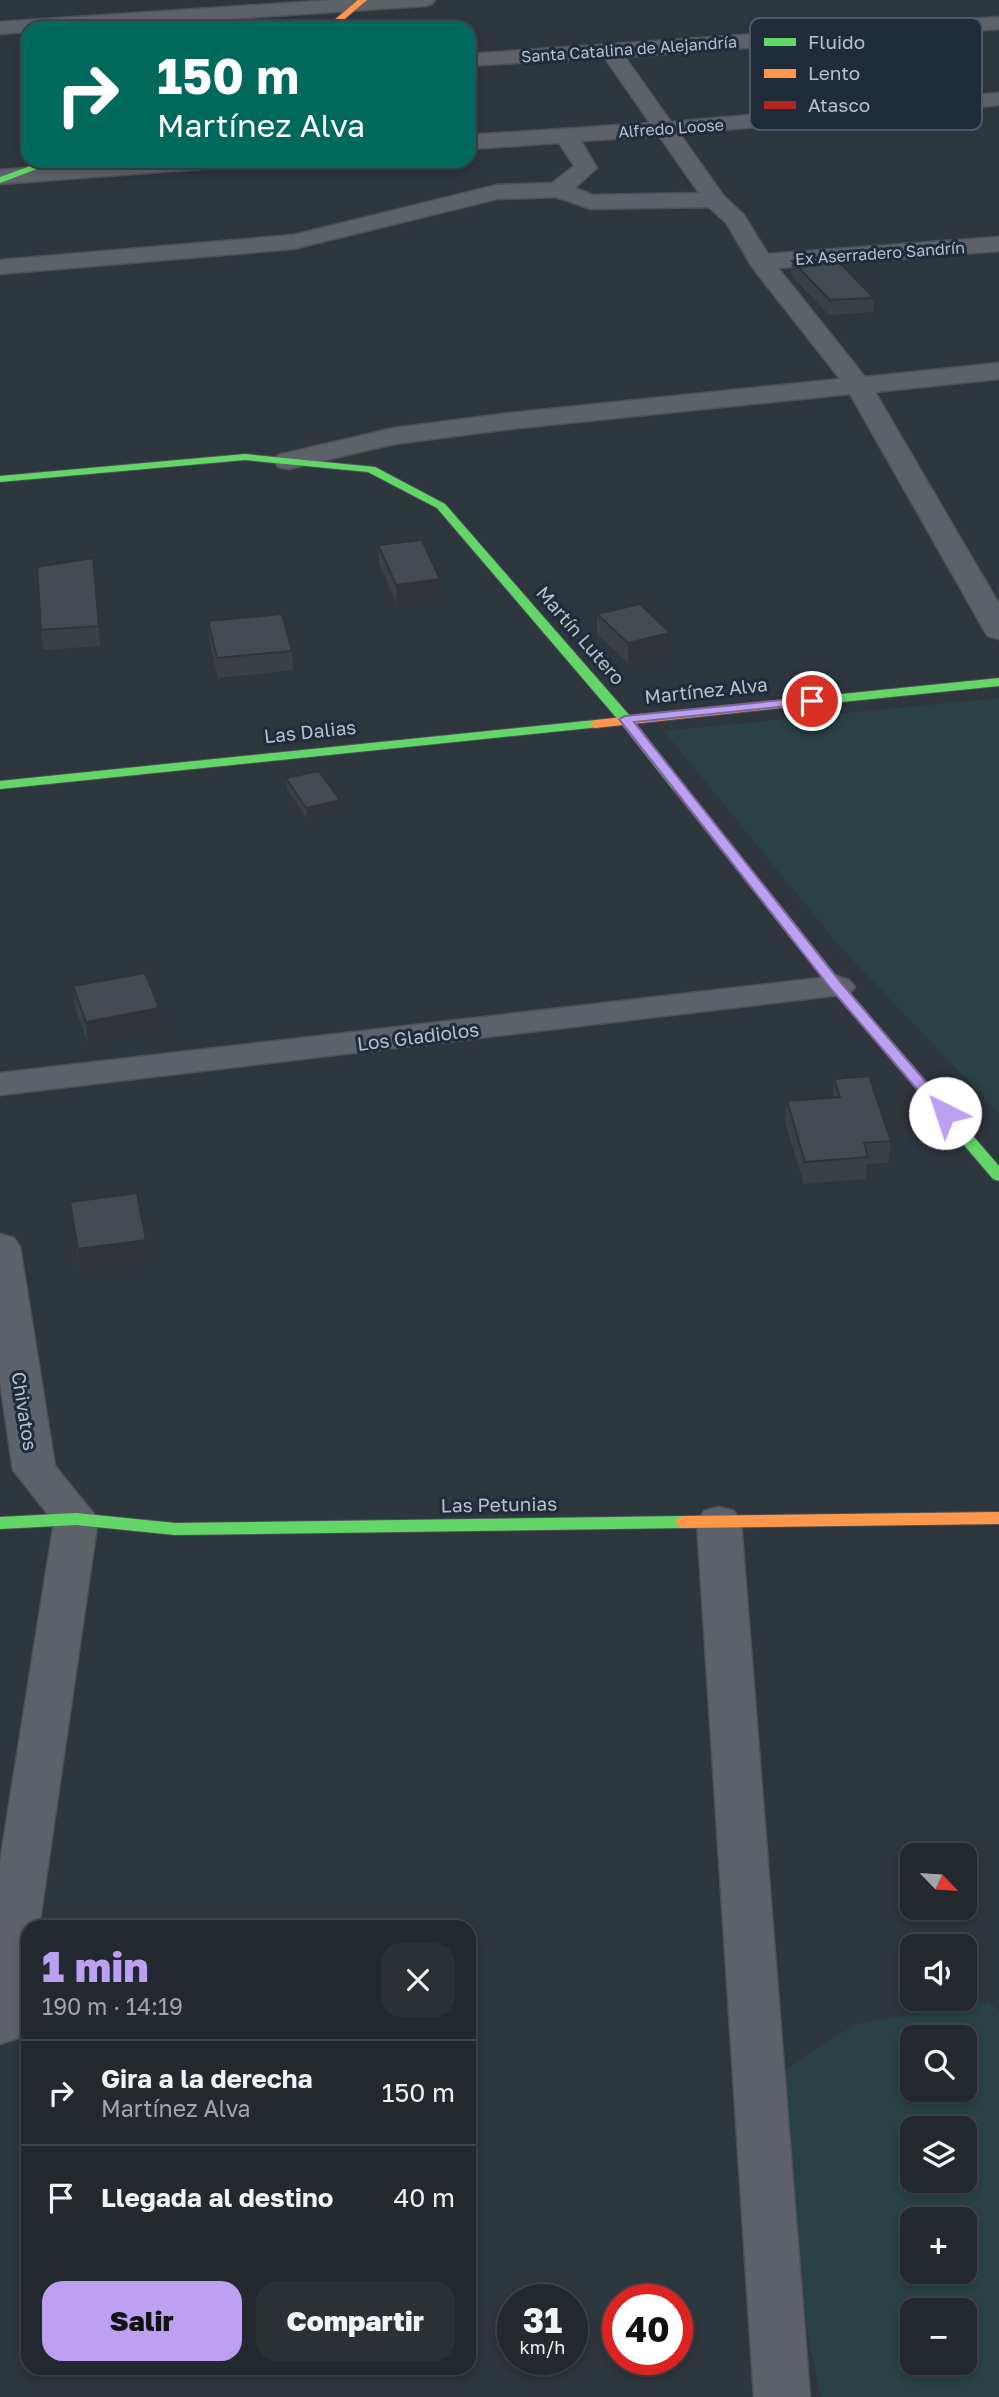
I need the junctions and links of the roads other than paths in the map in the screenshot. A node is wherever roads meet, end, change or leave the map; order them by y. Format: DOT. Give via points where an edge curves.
graph roads {
  1 [pos="425,0"];
  2 [pos="360,2"];
  3 [pos="86,21"];
  4 [pos="337,21"];
  5 [pos="21,26"];
  6 [pos="0,27"];
  7 [pos="750,42"];
  8 [pos="620,50"];
  9 [pos="476,60"];
  10 [pos="750,121"];
  11 [pos="665,129"];
  12 [pos="566,135"];
  13 [pos="476,141"];
  14 [pos="32,168"];
  15 [pos="128,168"];
  16 [pos="4,178"];
  17 [pos="558,190"];
  18 [pos="715,201"];
  19 [pos="999,244"];
  20 [pos="761,262"];
  21 [pos="0,267"];
  22 [pos="999,372"];
  23 [pos="859,387"];
  24 [pos="288,461"];
  25 [pos="0,479"];
  26 [pos="999,630"];
  27 [pos="999,682"];
  28 [pos="625,719"];
  29 [pos="0,785"];
  30 [pos="837,987"];
  31 [pos="0,1084"];
  32 [pos="999,1176"];
  33 [pos="0,1247"];
  34 [pos="999,1518"];
  35 [pos="76,1519"];
  36 [pos="719,1522"];
  37 [pos="0,1523"];
  38 [pos="0,2023"];
  39 [pos="782,2397"];
  1 -- 2 [label="street"];
  2 -- 3 [label="street"];
  2 -- 4 [label="street"];
  5 -- 6 [label="street"];
  7 -- 8 [label="street, Santa Catalina de Alejandría"];
  8 -- 9 [label="street, Santa Catalina de Alejandría"];
  8 -- 11 [label="street" via="614,57"];
  10 -- 11 [label="street, Alfredo Loose"];
  11 -- 12 [label="street, Alfredo Loose"];
  11 -- 18 [label="street"];
  12 -- 13 [label="street, Alfredo Loose"];
  12 -- 17 [label="street" via="586,169"];
  14 -- 16 [label="street"];
  15 -- 16 [label="street"];
  17 -- 18 [label="street" via="591,202"];
  17 -- 21 [label="street" via="497,192 293,242"];
  18 -- 20 [label="street" via="736,220"];
  19 -- 20 [label="street, Ex Aserradero Sandrín"];
  20 -- 23 [label="street"];
  22 -- 23 [label="street"];
  23 -- 24 [label="street" via="394,436"];
  23 -- 26 [label="street"];
  24 -- 25 [label="street, Martín Lutero" via="245,457"];
  24 -- 28 [label="street, Martín Lutero" via="372,469 441,506"];
  27 -- 28 [label="street, Martínez Alva"];
  28 -- 29 [label="street, Las Dalias"];
  28 -- 30 [label="street, Martín Lutero"];
  30 -- 31 [label="street, Los Gladiolos"];
  30 -- 32 [label="street, Martín Lutero"];
  33 -- 35 [label="street, Chivatos" via="34,1470"];
  34 -- 36 [label="street, Las Petunias"];
  35 -- 36 [label="street, Las Petunias" via="174,1529"];
  35 -- 37 [label="street, Las Petunias"];
  35 -- 38 [label="street"];
  36 -- 39 [label="street"];
}
